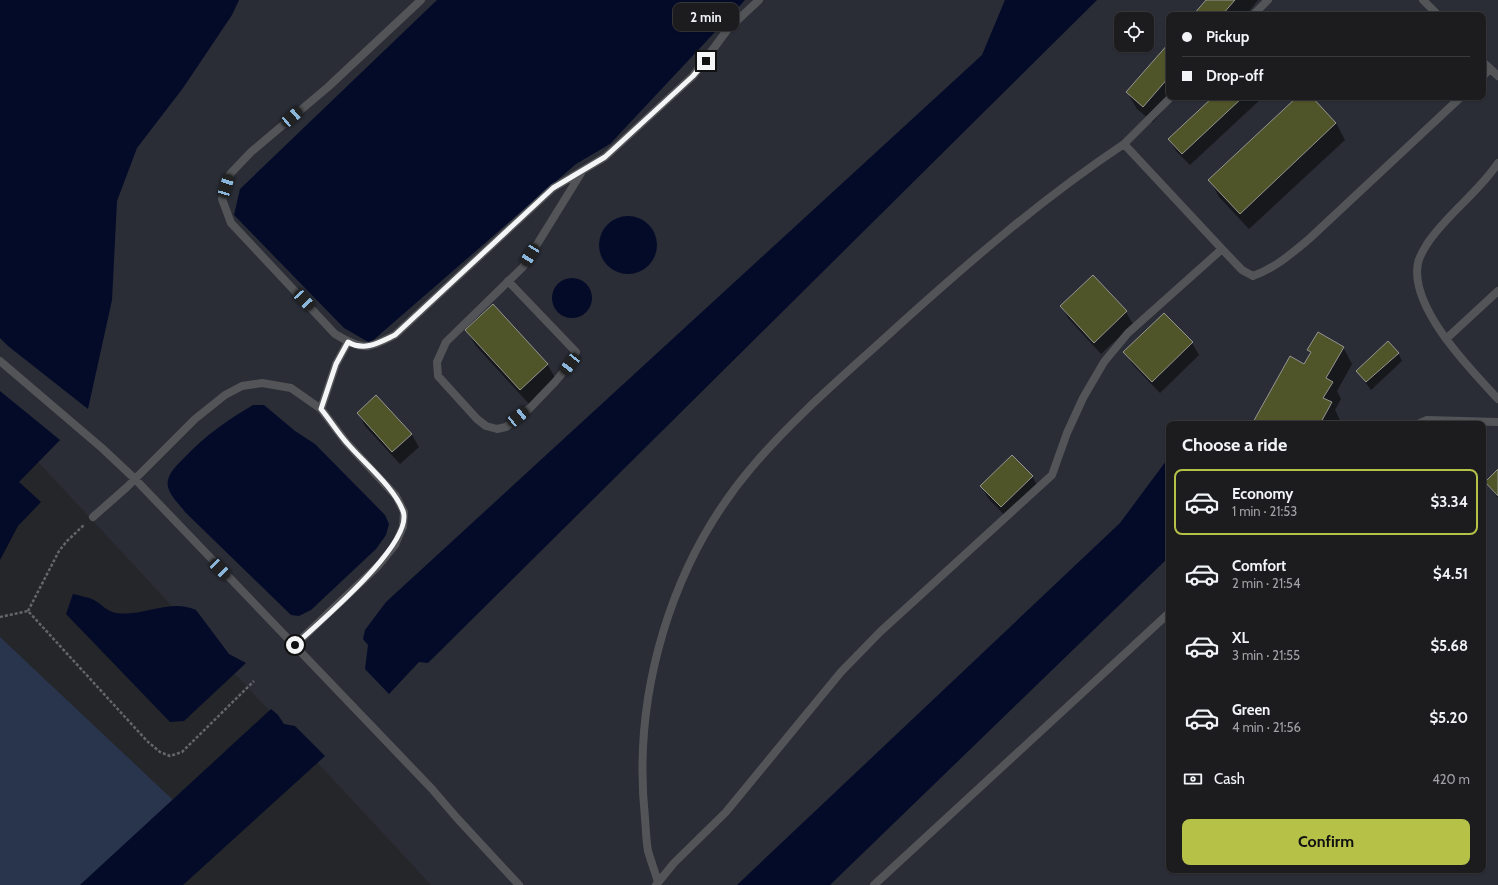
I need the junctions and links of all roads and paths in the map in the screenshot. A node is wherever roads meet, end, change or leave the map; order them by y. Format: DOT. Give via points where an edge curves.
graph roads {
  1 [pos="421,0"];
  2 [pos="759,0"];
  3 [pos="1268,0"];
  4 [pos="1423,0"];
  5 [pos="1256,12"];
  6 [pos="1435,12"];
  7 [pos="1486,65"];
  8 [pos="1490,69"];
  9 [pos="1486,73"];
  10 [pos="1498,76"];
  11 [pos="1168,100"];
  12 [pos="1458,100"];
  13 [pos="1124,144"];
  14 [pos="1498,163"];
  15 [pos="584,169"];
  16 [pos="1222,249"];
  17 [pos="508,281"];
  18 [pos="1498,291"];
  19 [pos="1446,339"];
  20 [pos="348,342"];
  21 [pos="0,361"];
  22 [pos="1498,399"];
  23 [pos="321,409"];
  24 [pos="1425,421"];
  25 [pos="1462,421"];
  26 [pos="1486,422"];
  27 [pos="1498,422"];
  28 [pos="135,479"];
  29 [pos="92,517"];
  30 [pos="28,611"];
  31 [pos="1166,616"];
  32 [pos="0,617"];
  33 [pos="295,645"];
  34 [pos="254,681"];
  35 [pos="657,884"];
  36 [pos="519,885"];
  37 [pos="874,885"];
  1 -- 20 [label="lane" via="328,87 251,152 230,174 222,199 231,223 335,334"];
  2 -- 15 [label="lane" via="728,29 693,76 605,157"];
  3 -- 5 [label="lane"];
  4 -- 6 [label="lane"];
  7 -- 8 [label="lane"];
  8 -- 9 [label="lane"];
  8 -- 10 [label="lane"];
  11 -- 13 [label="lane"];
  12 -- 16 [label="lane" via="1309,239 1269,270 1253,276 1242,270"];
  13 -- 16 [label="lane"];
  13 -- 35 [label="lane" via="1077,175 995,240 811,406 752,467 705,532 673,604 658,647 649,687 641,786 648,851"];
  14 -- 19 [label="lane" via="1428,244 1418,263 1418,280 1423,301"];
  15 -- 17 [label="lane" via="523,267"];
  15 -- 20 [label="lane" via="553,188 395,335 371,347"];
  16 -- 35 [label="lane" via="1128,333 1104,362 1083,398 1052,475 897,616 841,672 726,812 674,863"];
  17 -- 17 [label="lane" via="576,352 556,382 530,408 506,427 497,429 486,426 477,419 438,376 437,362 446,342"];
  18 -- 19 [label="lane"];
  19 -- 22 [label="lane"];
  20 -- 23 [label="lane" via="336,364"];
  21 -- 28 [label="lane"];
  23 -- 28 [label="lane" via="291,388 262,383 242,386 225,395 196,419"];
  23 -- 33 [label="lane" via="346,442 396,496 404,512 403,527 395,545 378,566"];
  24 -- 25 [label="lane"];
  26 -- 27 [label="lane"];
  28 -- 29 [label="lane"];
  28 -- 33 [label="lane" via="214,564"];
  29 -- 30 [label="path" via="59,551"];
  30 -- 32 [label="path"];
  30 -- 34 [label="path" via="147,741 160,752 170,756 182,752"];
  31 -- 37 [label="lane"];
  33 -- 36 [label="lane"];
}
